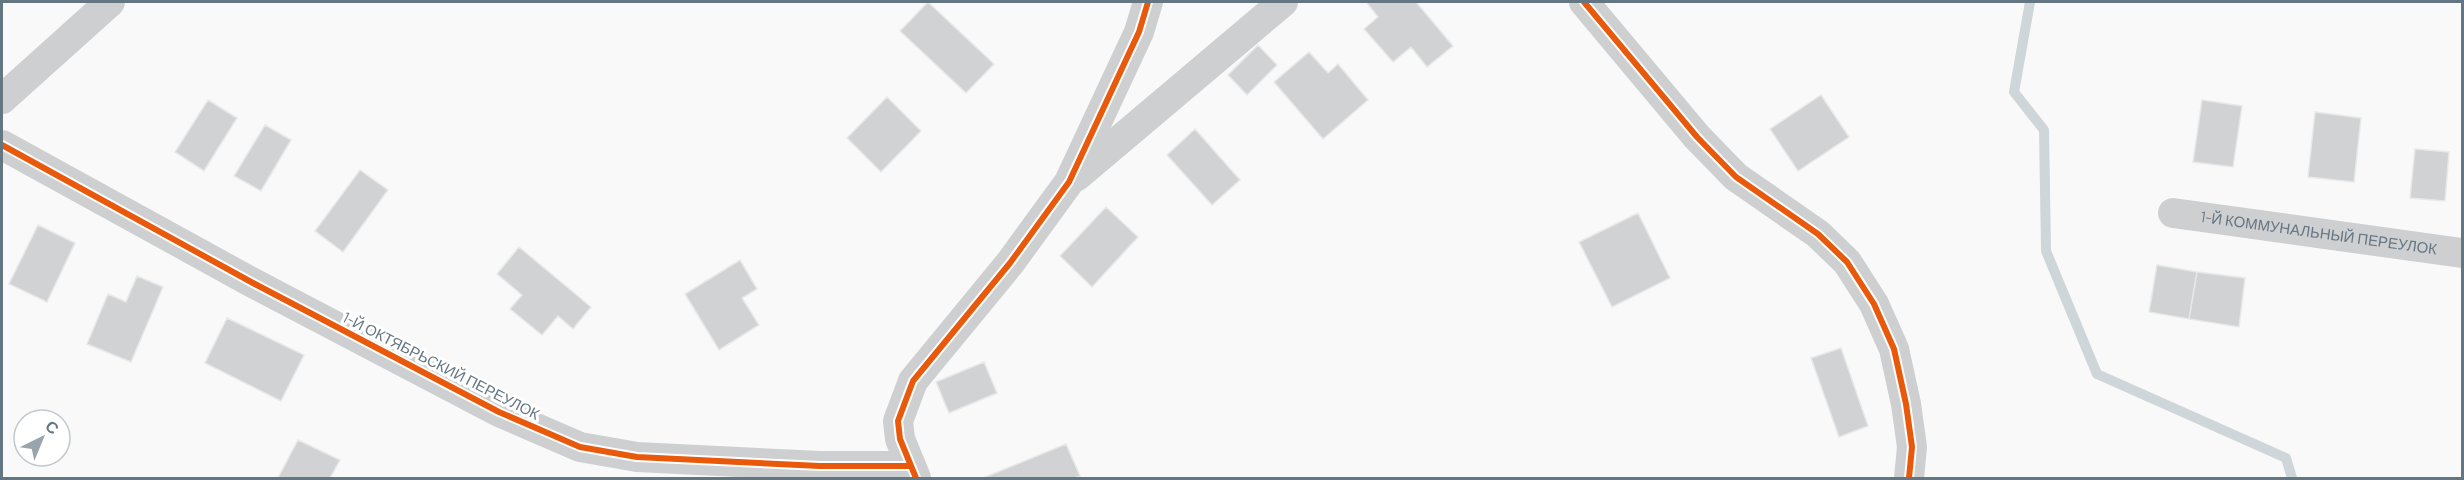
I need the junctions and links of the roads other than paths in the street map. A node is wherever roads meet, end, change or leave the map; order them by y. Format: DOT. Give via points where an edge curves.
graph roads {
  1 [pos="110,2"];
  2 [pos="1148,2"];
  3 [pos="1283,2"];
  4 [pos="1584,2"];
  5 [pos="2,99"];
  6 [pos="2,144"];
  7 [pos="1069,182"];
  8 [pos="2173,213"];
  9 [pos="2463,253"];
  10 [pos="914,472"];
  11 [pos="1909,478"];
  1 -- 5 [label="street"];
  2 -- 7 [label="street" via="1139,32"];
  3 -- 7 [label="street"];
  4 -- 11 [label="street" via="1697,137 1736,177 1818,234 1846,261 1874,304 1894,349 1912,447"];
  6 -- 10 [label="street, 1-Й ОКТЯБРЬСКИЙ ПЕРЕУЛОК" via="253,284 499,412 580,447 637,458"];
  7 -- 10 [label="street" via="1010,263 913,381 898,420 900,439"];
  8 -- 9 [label="street, 1-Й КОММУНАЛЬНЫЙ ПЕРЕУЛОК"];
}
